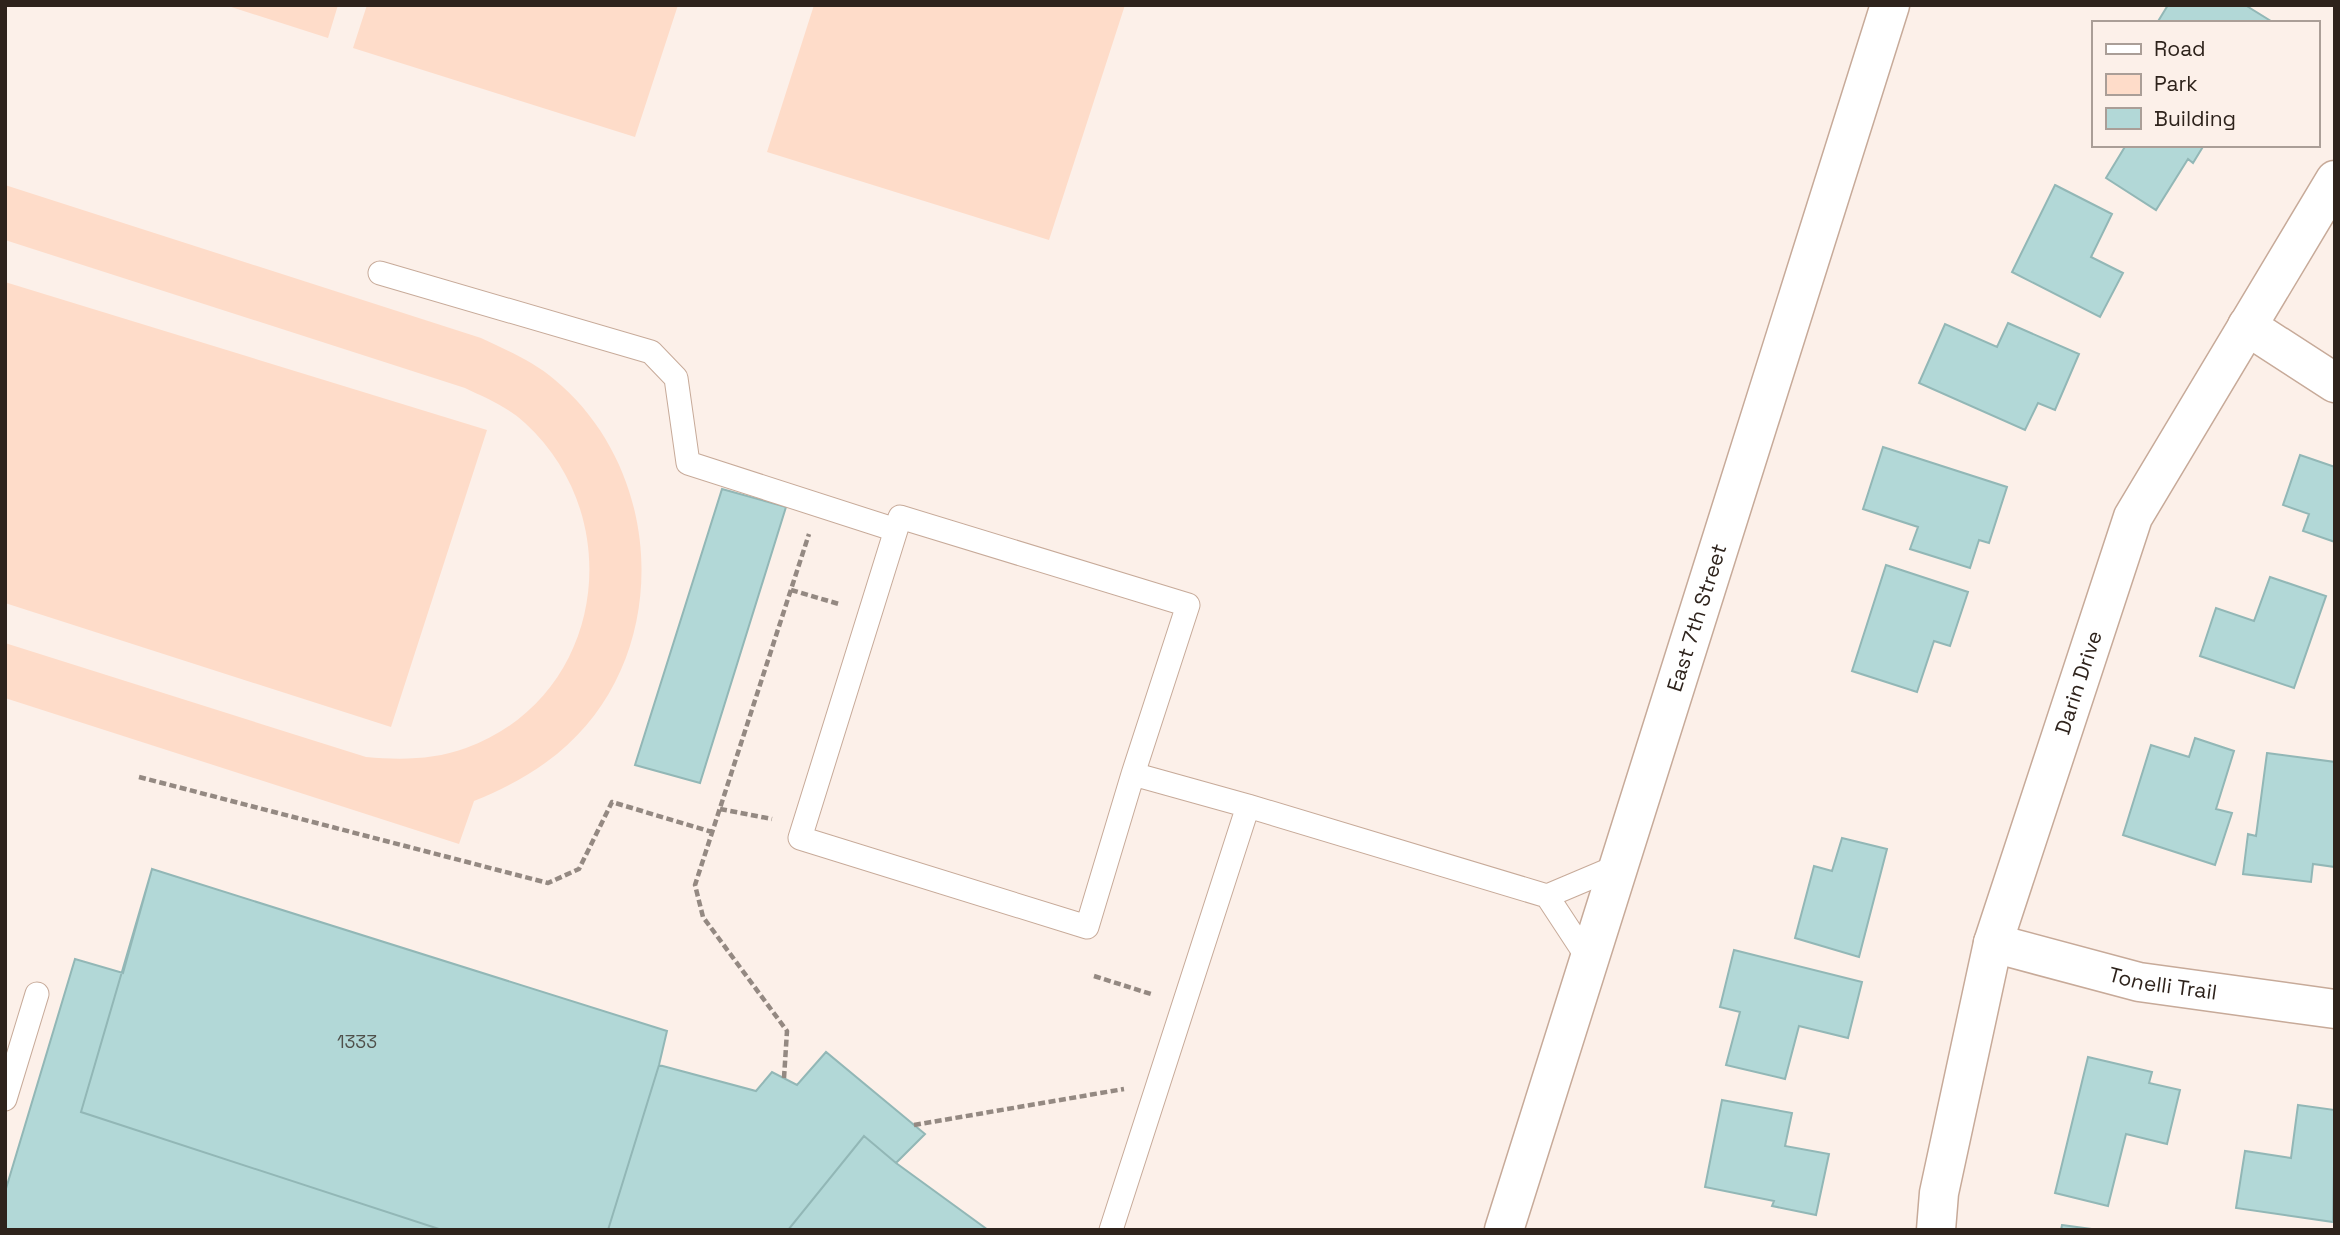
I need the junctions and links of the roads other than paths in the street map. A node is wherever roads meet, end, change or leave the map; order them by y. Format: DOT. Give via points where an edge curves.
graph roads {
  1 [pos="1891,5"];
  2 [pos="2335,180"];
  3 [pos="380,273"];
  4 [pos="2247,326"];
  5 [pos="2335,383"];
  6 [pos="896,530"];
  7 [pos="1133,774"];
  8 [pos="1248,806"];
  9 [pos="1618,866"];
  10 [pos="1547,897"];
  11 [pos="1993,943"];
  12 [pos="1589,960"];
  13 [pos="37,994"];
  14 [pos="2335,1009"];
  15 [pos="5,1099"];
  16 [pos="1111,1230"];
  17 [pos="1504,1230"];
  18 [pos="1936,1230"];
  1 -- 9 [label="street, East 7th Street"];
  2 -- 4 [label="street, Darin Drive"];
  3 -- 6 [label="lane" via="651,352 676,378 688,463"];
  4 -- 5 [label="street"];
  4 -- 11 [label="street, Darin Drive" via="2133,517"];
  6 -- 7 [label="lane" via="900,517 1188,605"];
  6 -- 7 [label="lane" via="800,838 1087,927"];
  7 -- 8 [label="lane"];
  8 -- 10 [label="lane"];
  8 -- 16 [label="lane"];
  9 -- 10 [label="lane"];
  9 -- 12 [label="street, East 7th Street"];
  10 -- 12 [label="lane"];
  11 -- 14 [label="street, Tonelli Trail" via="2139,982"];
  11 -- 18 [label="street, Darin Drive" via="1939,1193"];
  12 -- 17 [label="street, East 7th Street"];
  13 -- 15 [label="lane"];
}
